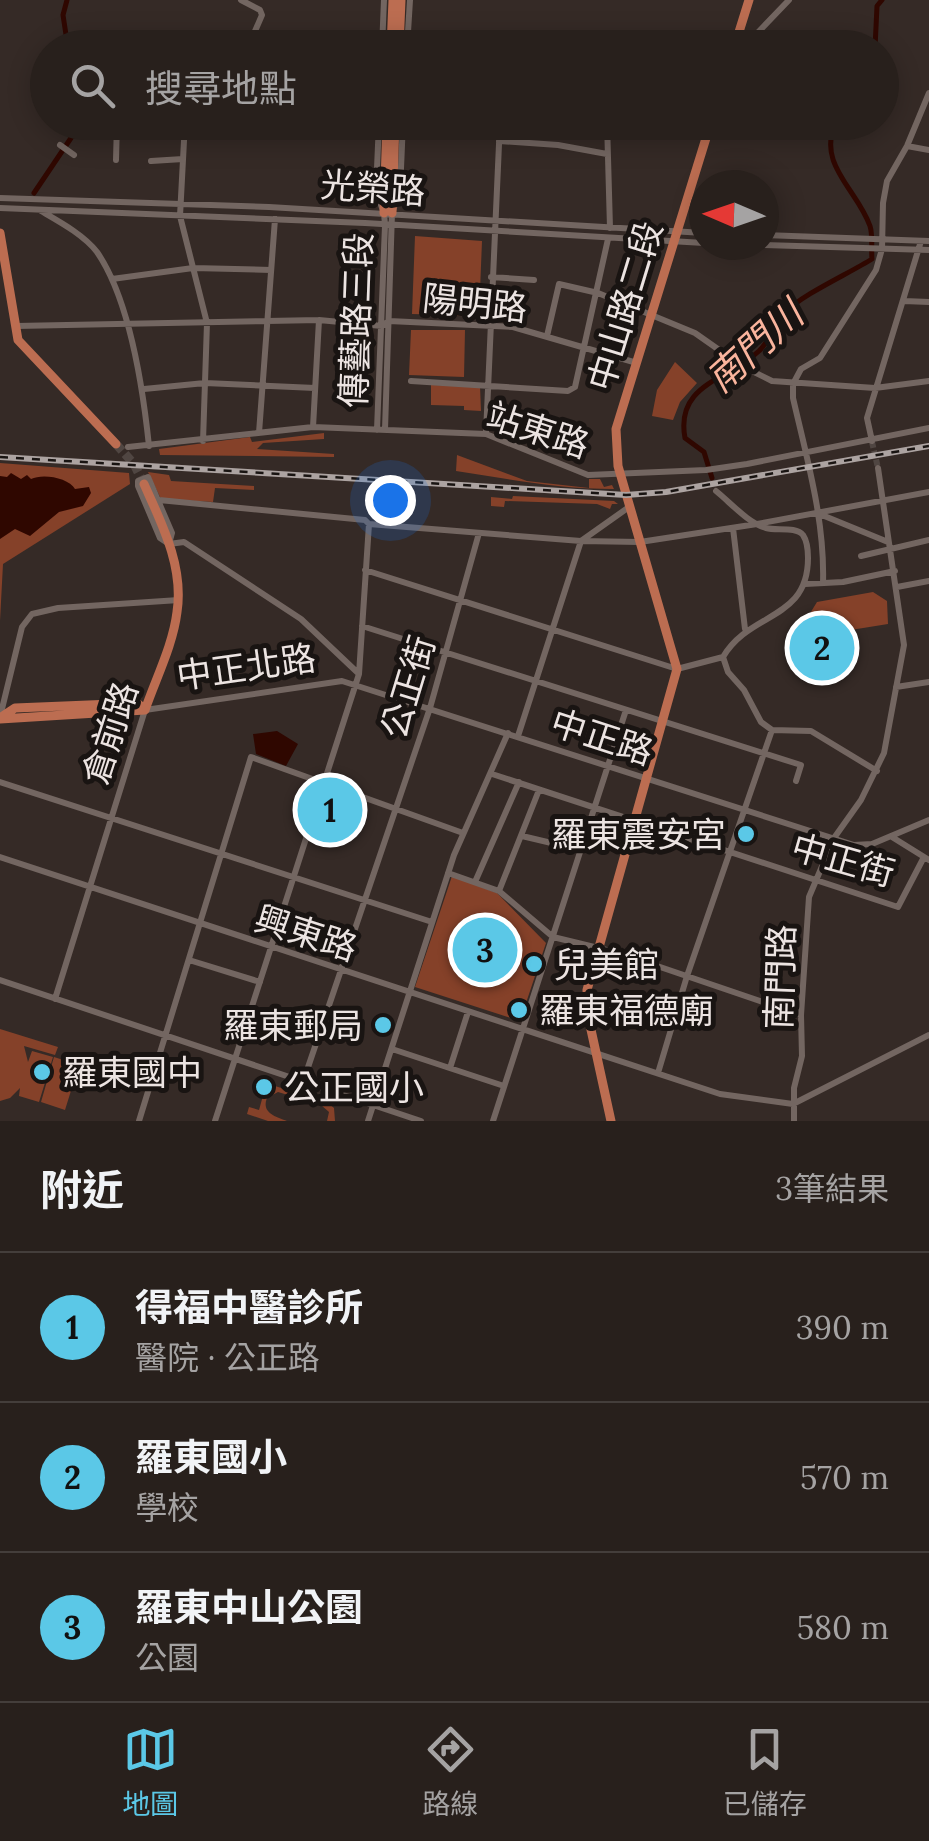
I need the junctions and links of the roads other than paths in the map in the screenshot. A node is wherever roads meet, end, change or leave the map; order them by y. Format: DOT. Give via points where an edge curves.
graph roads {
  1 [pos="384,0"];
  2 [pos="393,0"];
  3 [pos="401,0"];
  4 [pos="410,0"];
  5 [pos="749,0"];
  6 [pos="789,0"];
  7 [pos="241,1"];
  8 [pos="255,30"];
  9 [pos="383,30"];
  10 [pos="391,30"];
  11 [pos="400,30"];
  12 [pos="408,30"];
  13 [pos="740,30"];
  14 [pos="760,30"];
  15 [pos="929,94"];
  16 [pos="117,140"];
  17 [pos="185,140"];
  18 [pos="377,140"];
  19 [pos="387,140"];
  20 [pos="394,140"];
  21 [pos="402,140"];
  22 [pos="607,140"];
  23 [pos="706,140"];
  24 [pos="499,141"];
  25 [pos="60,145"];
  26 [pos="907,146"];
  27 [pos="929,150"];
  28 [pos="607,154"];
  29 [pos="74,155"];
  30 [pos="184,159"];
  31 [pos="116,160"];
  32 [pos="151,162"];
  33 [pos="0,198"];
  34 [pos="182,204"];
  35 [pos="0,208"];
  36 [pos="40,210"];
  37 [pos="388,213"];
  38 [pos="180,216"];
  39 [pos="275,219"];
  40 [pos="494,222"];
  41 [pos="388,225"];
  42 [pos="610,228"];
  43 [pos="494,232"];
  44 [pos="0,233"];
  45 [pos="689,235"];
  46 [pos="676,237"];
  47 [pos="779,237"];
  48 [pos="608,239"];
  49 [pos="689,239"];
  50 [pos="779,244"];
  51 [pos="882,245"];
  52 [pos="925,246"];
  53 [pos="193,268"];
  54 [pos="271,270"];
  55 [pos="491,277"];
  56 [pos="112,279"];
  57 [pos="534,280"];
  58 [pos="598,293"];
  59 [pos="904,301"];
  60 [pos="929,302"];
  61 [pos="652,316"];
  62 [pos="318,320"];
  63 [pos="266,322"];
  64 [pos="207,323"];
  65 [pos="386,323"];
  66 [pos="490,324"];
  67 [pos="16,326"];
  68 [pos="126,326"];
  69 [pos="547,336"];
  70 [pos="585,346"];
  71 [pos="637,363"];
  72 [pos="411,381"];
  73 [pos="929,381"];
  74 [pos="205,383"];
  75 [pos="488,384"];
  76 [pos="793,384"];
  77 [pos="262,386"];
  78 [pos="315,388"];
  79 [pos="875,388"];
  80 [pos="144,389"];
  81 [pos="929,426"];
  82 [pos="314,428"];
  83 [pos="381,430"];
  84 [pos="259,433"];
  85 [pos="486,434"];
  86 [pos="203,440"];
  87 [pos="872,440"];
  88 [pos="116,444"];
  89 [pos="128,446"];
  90 [pos="149,446"];
  91 [pos="806,451"];
  92 [pos="878,468"];
  93 [pos="620,474"];
  94 [pos="143,481"];
  95 [pos="716,491"];
  96 [pos="929,492"];
  97 [pos="159,500"];
  98 [pos="884,500"];
  99 [pos="630,507"];
  100 [pos="817,513"];
  101 [pos="369,524"];
  102 [pos="757,524"];
  103 [pos="733,528"];
  104 [pos="479,533"];
  105 [pos="929,540"];
  106 [pos="582,542"];
  107 [pos="640,542"];
  108 [pos="169,544"];
  109 [pos="890,546"];
  110 [pos="861,556"];
  111 [pos="365,570"];
  112 [pos="894,571"];
  113 [pos="929,582"];
  114 [pos="822,583"];
  115 [pos="805,584"];
  116 [pos="897,587"];
  117 [pos="461,599"];
  118 [pos="178,600"];
  119 [pos="362,626"];
  120 [pos="552,629"];
  121 [pos="745,629"];
  122 [pos="445,652"];
  123 [pos="722,657"];
  124 [pos="677,670"];
  125 [pos="358,674"];
  126 [pos="536,681"];
  127 [pos="929,682"];
  128 [pos="355,684"];
  129 [pos="896,687"];
  130 [pos="430,708"];
  131 [pos="145,710"];
  132 [pos="626,710"];
  133 [pos="0,718"];
  134 [pos="664,722"];
  135 [pos="772,730"];
  136 [pos="508,733"];
  137 [pos="518,736"];
  138 [pos="765,754"];
  139 [pos="607,765"];
  140 [pos="877,771"];
  141 [pos="492,774"];
  142 [pos="646,778"];
  143 [pos="324,781"];
  144 [pos="796,781"];
  145 [pos="0,782"];
  146 [pos="519,782"];
  147 [pos="540,789"];
  148 [pos="396,806"];
  149 [pos="595,807"];
  150 [pos="744,809"];
  151 [pos="111,818"];
  152 [pos="635,820"];
  153 [pos="929,820"];
  154 [pos="464,832"];
  155 [pos="522,836"];
  156 [pos="891,836"];
  157 [pos="834,838"];
  158 [pos="581,850"];
  159 [pos="731,851"];
  160 [pos="223,854"];
  161 [pos="0,857"];
  162 [pos="926,859"];
  163 [pos="448,874"];
  164 [pos="293,877"];
  165 [pos="815,880"];
  166 [pos="475,882"];
  167 [pos="88,886"];
  168 [pos="499,890"];
  169 [pos="365,900"];
  170 [pos="432,922"];
  171 [pos="200,924"];
  172 [pos="553,938"];
  173 [pos="271,947"];
  174 [pos="599,947"];
  175 [pos="189,960"];
  176 [pos="340,970"];
  177 [pos="687,976"];
  178 [pos="0,980"];
  179 [pos="260,982"];
  180 [pos="410,994"];
  181 [pos="55,1000"];
  182 [pos="468,1012"];
  183 [pos="801,1016"];
  184 [pos="522,1029"];
  185 [pos="164,1035"];
  186 [pos="929,1035"];
  187 [pos="920,1039"];
  188 [pos="929,1048"];
  189 [pos="392,1049"];
  190 [pos="597,1054"];
  191 [pos="235,1059"];
  192 [pos="450,1068"];
  193 [pos="658,1073"];
  194 [pos="303,1082"];
  195 [pos="504,1086"];
  196 [pos="794,1104"];
  197 [pos="373,1106"];
  198 [pos="140,1121"];
  199 [pos="215,1121"];
  200 [pos="368,1121"];
  201 [pos="421,1121"];
  202 [pos="492,1121"];
  203 [pos="611,1121"];
  204 [pos="794,1121"];
  1 -- 9 [label="street"];
  2 -- 10 [label="main road"];
  3 -- 11 [label="main road"];
  4 -- 12 [label="street"];
  5 -- 13 [label="main road"];
  6 -- 14 [label="street"];
  7 -- 8 [label="street" via="260,10"];
  15 -- 26 [label="street"];
  16 -- 31 [label="street"];
  17 -- 30 [label="street"];
  18 -- 37 [label="street" via="376,192"];
  19 -- 37 [label="main road"];
  20 -- 37 [label="main road"];
  21 -- 37 [label="street" via="400,191"];
  22 -- 28 [label="street"];
  23 -- 46 [label="main road, 中山路二段"];
  24 -- 28 [label="street"];
  24 -- 40 [label="street"];
  25 -- 29 [label="street"];
  26 -- 27 [label="street"];
  26 -- 51 [label="street" via="887,181"];
  28 -- 42 [label="street"];
  30 -- 32 [label="street"];
  30 -- 34 [label="street"];
  33 -- 34 [label="street, 光榮路"];
  34 -- 37 [label="street, 光榮路"];
  34 -- 38 [label="street"];
  35 -- 36 [label="street, 光榮路"];
  36 -- 38 [label="street, 光榮路"];
  36 -- 56 [label="street" via="95,249"];
  37 -- 40 [label="street, 光榮路"];
  37 -- 41 [label="street, 傳藝路三段"];
  38 -- 39 [label="street, 光榮路"];
  38 -- 53 [label="street"];
  39 -- 41 [label="street, 光榮路"];
  39 -- 54 [label="street"];
  40 -- 42 [label="street, 光榮路"];
  40 -- 43 [label="street"];
  41 -- 43 [label="street, 光榮路"];
  41 -- 65 [label="street, 傳藝路三段"];
  42 -- 46 [label="street, 光榮路"];
  43 -- 48 [label="street, 光榮路"];
  43 -- 55 [label="street"];
  44 -- 67 [label="main road"];
  45 -- 46 [label="street, 光榮路"];
  46 -- 48 [label="street, 光榮路"];
  46 -- 49 [label="street, 光榮路"];
  46 -- 61 [label="main road, 中山路二段"];
  47 -- 51 [label="street"];
  48 -- 58 [label="street"];
  50 -- 51 [label="street"];
  51 -- 52 [label="street"];
  51 -- 76 [label="street" via="876,270 834,340"];
  52 -- 59 [label="street"];
  53 -- 54 [label="street"];
  53 -- 56 [label="street"];
  53 -- 64 [label="street"];
  54 -- 63 [label="street"];
  55 -- 57 [label="street"];
  55 -- 66 [label="street"];
  56 -- 68 [label="street"];
  58 -- 61 [label="street"];
  58 -- 69 [label="street" via="559,284"];
  58 -- 70 [label="street"];
  59 -- 60 [label="street"];
  59 -- 79 [label="street"];
  61 -- 71 [label="main road, 中山路二段"];
  61 -- 76 [label="street" via="695,333 772,381"];
  62 -- 63 [label="street, 陽明路"];
  62 -- 65 [label="street, 陽明路"];
  62 -- 78 [label="street"];
  63 -- 64 [label="street, 陽明路"];
  63 -- 77 [label="street"];
  64 -- 68 [label="street, 陽明路"];
  64 -- 74 [label="street"];
  65 -- 66 [label="street, 陽明路"];
  65 -- 83 [label="street, 傳藝路三段"];
  66 -- 69 [label="street, 陽明路"];
  66 -- 75 [label="street"];
  67 -- 68 [label="street, 陽明路"];
  67 -- 88 [label="main road" via="22,346"];
  68 -- 80 [label="street"];
  69 -- 70 [label="street, 陽明路"];
  70 -- 71 [label="street, 陽明路"];
  70 -- 75 [label="street" via="575,387 568,391"];
  71 -- 93 [label="main road, 中山路二段" via="616,429"];
  72 -- 75 [label="street"];
  73 -- 79 [label="street"];
  74 -- 77 [label="street"];
  74 -- 80 [label="street"];
  74 -- 86 [label="street"];
  75 -- 85 [label="street"];
  76 -- 79 [label="street"];
  76 -- 91 [label="street"];
  77 -- 78 [label="street"];
  77 -- 84 [label="street"];
  78 -- 82 [label="street"];
  79 -- 87 [label="street" via="867,418"];
  80 -- 90 [label="street"];
  81 -- 87 [label="street, 站東路"];
  82 -- 83 [label="street, 站東路"];
  82 -- 84 [label="street, 站東路"];
  83 -- 85 [label="street, 站東路"];
  84 -- 86 [label="street, 站東路"];
  85 -- 93 [label="street, 站東路" via="588,476"];
  86 -- 90 [label="street, 站東路"];
  87 -- 91 [label="street, 站東路"];
  89 -- 90 [label="street, 站東路"];
  91 -- 93 [label="street, 站東路" via="706,470"];
  91 -- 100 [label="street"];
  92 -- 98 [label="street, 南門路"];
  93 -- 99 [label="main road, 中山路二段"];
  94 -- 97 [label="street"];
  94 -- 108 [label="main road, 倉前路"];
  95 -- 102 [label="street"];
  96 -- 98 [label="street"];
  97 -- 101 [label="street"];
  97 -- 108 [label="street" via="172,533"];
  98 -- 100 [label="street"];
  98 -- 109 [label="street, 南門路"];
  99 -- 106 [label="street"];
  99 -- 107 [label="main road, 中山路二段"];
  100 -- 102 [label="street"];
  100 -- 109 [label="street"];
  100 -- 114 [label="street"];
  101 -- 104 [label="street"];
  101 -- 111 [label="street"];
  102 -- 103 [label="street"];
  102 -- 115 [label="street" via="804,536"];
  103 -- 107 [label="street"];
  103 -- 121 [label="street"];
  104 -- 106 [label="street"];
  104 -- 117 [label="street, 公正街"];
  105 -- 109 [label="street"];
  106 -- 107 [label="street"];
  106 -- 120 [label="street"];
  107 -- 124 [label="main road, 中山路二段"];
  108 -- 118 [label="main road, 倉前路"];
  108 -- 125 [label="street" via="184,542 302,619"];
  109 -- 110 [label="street"];
  109 -- 112 [label="street, 南門路"];
  111 -- 117 [label="street"];
  111 -- 119 [label="street"];
  112 -- 114 [label="street"];
  112 -- 116 [label="street, 南門路"];
  113 -- 116 [label="street"];
  114 -- 115 [label="street"];
  115 -- 121 [label="street" via="784,610"];
  116 -- 129 [label="street, 南門路" via="905,640"];
  117 -- 120 [label="street"];
  117 -- 122 [label="street, 公正街"];
  118 -- 131 [label="main road, 倉前路"];
  118 -- 133 [label="street" via="32,614 22,627"];
  119 -- 122 [label="street"];
  119 -- 125 [label="street"];
  120 -- 124 [label="street"];
  120 -- 126 [label="street"];
  121 -- 123 [label="street"];
  122 -- 126 [label="street"];
  122 -- 130 [label="street, 公正街"];
  123 -- 124 [label="street"];
  123 -- 135 [label="street" via="760,722"];
  124 -- 134 [label="main road"];
  125 -- 128 [label="street"];
  126 -- 132 [label="street"];
  126 -- 137 [label="street"];
  127 -- 129 [label="street"];
  128 -- 130 [label="street, 中正路"];
  128 -- 131 [label="street, 中正北路"];
  128 -- 143 [label="street"];
  129 -- 140 [label="street, 南門路"];
  130 -- 136 [label="street, 中正路"];
  130 -- 148 [label="street, 公正街"];
  131 -- 133 [label="main road, 中正北路"];
  131 -- 151 [label="street, 倉前路"];
  132 -- 134 [label="street"];
  132 -- 139 [label="street"];
  134 -- 138 [label="street"];
  134 -- 142 [label="main road"];
  135 -- 138 [label="street"];
  135 -- 140 [label="street" via="812,731"];
  136 -- 137 [label="street, 中正路"];
  136 -- 141 [label="street"];
  137 -- 139 [label="street, 中正路"];
  138 -- 144 [label="street" via="801,765"];
  138 -- 150 [label="street"];
  139 -- 142 [label="street, 中正路"];
  139 -- 149 [label="street"];
  140 -- 157 [label="street, 南門路"];
  141 -- 146 [label="street, 中正街"];
  141 -- 154 [label="street"];
  142 -- 150 [label="street, 中正路"];
  142 -- 152 [label="main road"];
  143 -- 148 [label="street"];
  143 -- 160 [label="street" via="250,757"];
  143 -- 164 [label="street"];
  145 -- 151 [label="street"];
  146 -- 147 [label="street, 中正街"];
  146 -- 166 [label="street"];
  147 -- 149 [label="street, 中正街"];
  147 -- 155 [label="street"];
  148 -- 154 [label="street"];
  148 -- 169 [label="street, 公正街"];
  149 -- 152 [label="street, 中正街"];
  149 -- 158 [label="street"];
  150 -- 157 [label="street, 中正路"];
  150 -- 159 [label="street"];
  151 -- 160 [label="street"];
  151 -- 167 [label="street, 倉前路"];
  152 -- 159 [label="street, 中正街"];
  152 -- 174 [label="main road"];
  153 -- 156 [label="street, 中正路"];
  154 -- 163 [label="street"];
  155 -- 158 [label="street"];
  155 -- 168 [label="street"];
  156 -- 157 [label="street, 中正路" via="862,846"];
  156 -- 162 [label="street"];
  157 -- 165 [label="street, 南門路"];
  158 -- 172 [label="street"];
  159 -- 165 [label="street, 中正街"];
  159 -- 177 [label="street"];
  160 -- 164 [label="street"];
  160 -- 171 [label="street"];
  161 -- 167 [label="street, 興東路"];
  162 -- 165 [label="street, 中正街" via="898,907"];
  163 -- 166 [label="street"];
  163 -- 170 [label="street"];
  164 -- 169 [label="street"];
  164 -- 173 [label="street"];
  165 -- 183 [label="street, 南門路" via="805,920"];
  166 -- 168 [label="street"];
  167 -- 171 [label="street, 興東路"];
  167 -- 181 [label="street, 倉前路"];
  168 -- 172 [label="street"];
  169 -- 170 [label="street"];
  169 -- 176 [label="street, 公正街"];
  170 -- 180 [label="street"];
  171 -- 173 [label="street, 興東路"];
  171 -- 175 [label="street"];
  172 -- 174 [label="street"];
  172 -- 184 [label="street"];
  173 -- 176 [label="street, 興東路"];
  173 -- 179 [label="street"];
  174 -- 177 [label="street"];
  174 -- 190 [label="main road" via="587,998"];
  175 -- 179 [label="street"];
  175 -- 185 [label="street"];
  176 -- 180 [label="street, 興東路"];
  176 -- 194 [label="street, 公正街"];
  177 -- 183 [label="street"];
  177 -- 193 [label="street"];
  178 -- 181 [label="street"];
  179 -- 191 [label="street"];
  180 -- 182 [label="street, 興東路"];
  180 -- 189 [label="street"];
  181 -- 185 [label="street"];
  182 -- 184 [label="street, 興東路"];
  182 -- 192 [label="street"];
  183 -- 196 [label="street, 南門路"];
  184 -- 190 [label="street, 興東路"];
  184 -- 195 [label="street"];
  185 -- 191 [label="street"];
  185 -- 198 [label="street"];
  186 -- 187 [label="street"];
  187 -- 188 [label="street"];
  187 -- 196 [label="street"];
  189 -- 192 [label="street"];
  189 -- 197 [label="street"];
  190 -- 193 [label="street, 興東路"];
  190 -- 203 [label="main road"];
  191 -- 194 [label="street"];
  191 -- 199 [label="street"];
  192 -- 195 [label="street"];
  193 -- 196 [label="street, 興東路" via="720,1094"];
  194 -- 197 [label="street"];
  195 -- 202 [label="street"];
  196 -- 204 [label="street, 南門路"];
  197 -- 200 [label="street"];
  197 -- 201 [label="street"];
}
